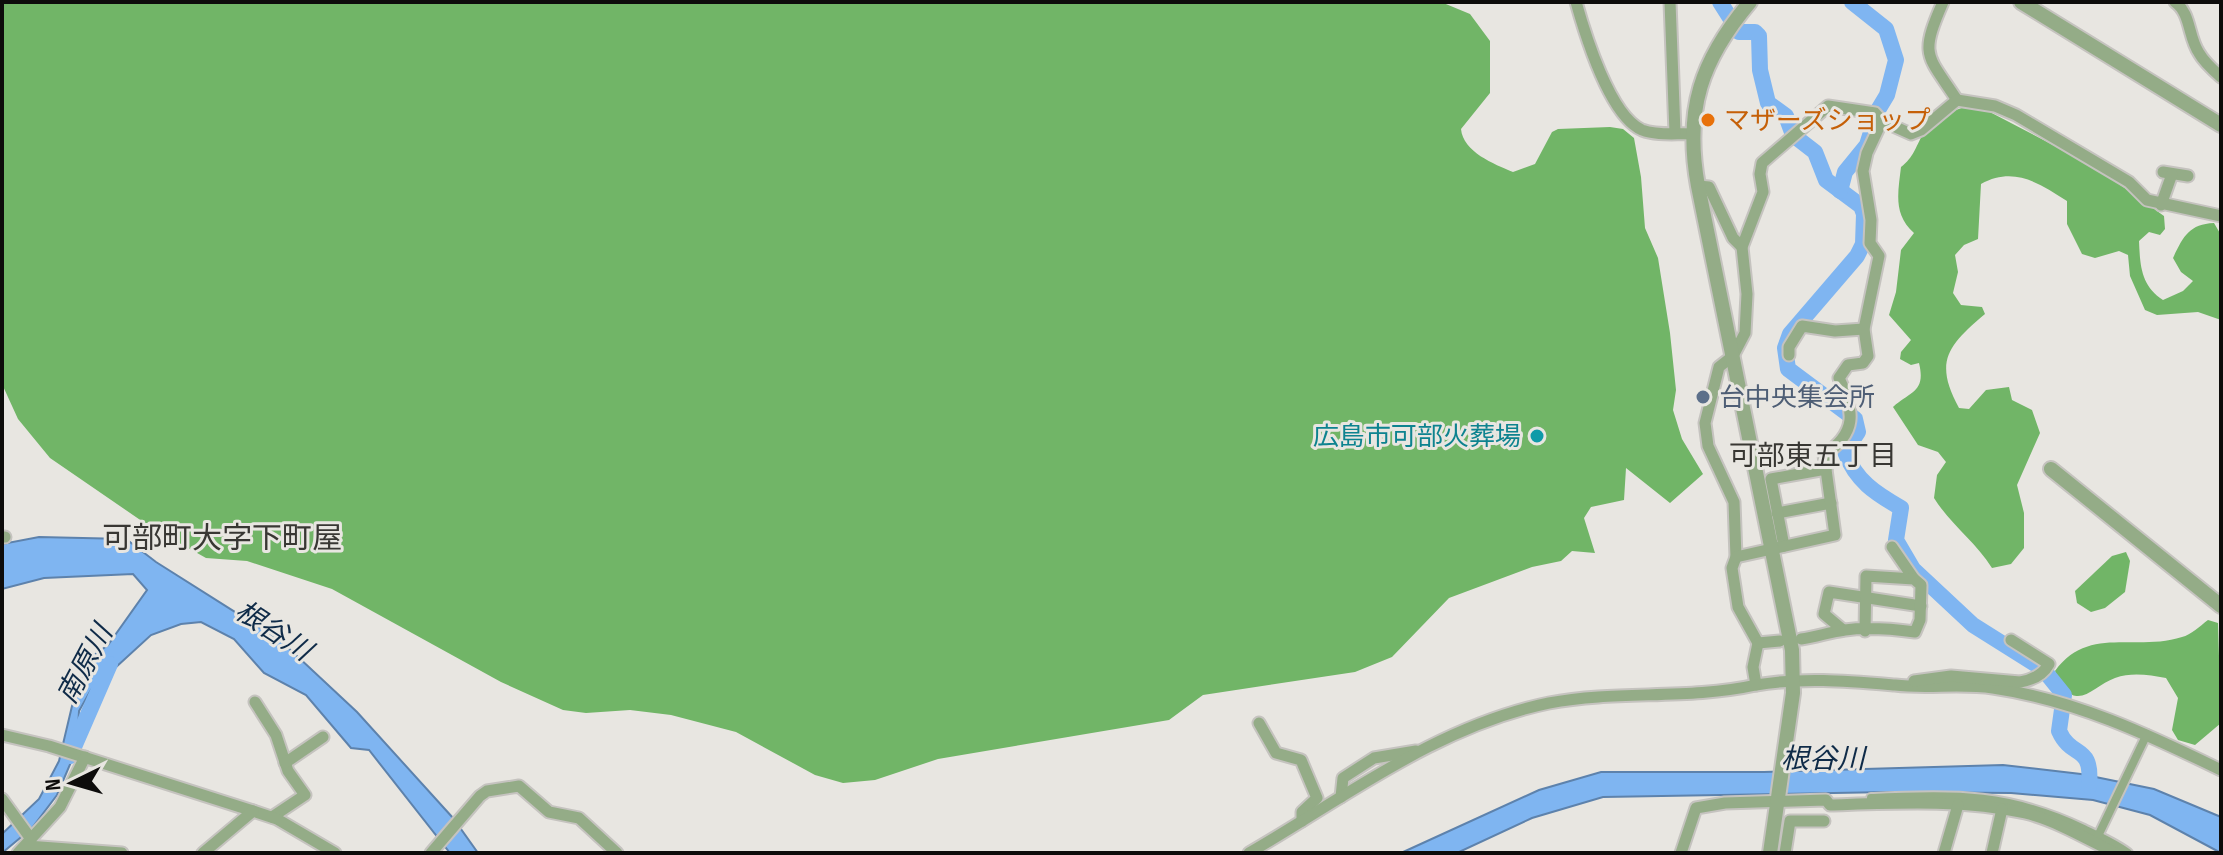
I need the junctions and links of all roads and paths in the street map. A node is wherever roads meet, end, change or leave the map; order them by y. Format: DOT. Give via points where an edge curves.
graph roads {
  1 [pos="1576,2"];
  2 [pos="1670,2"];
  3 [pos="1750,2"];
  4 [pos="1943,2"];
  5 [pos="2021,2"];
  6 [pos="2175,2"];
  7 [pos="2221,77"];
  8 [pos="1957,100"];
  9 [pos="1879,117"];
  10 [pos="2221,125"];
  11 [pos="1675,133"];
  12 [pos="1693,134"];
  13 [pos="2188,176"];
  14 [pos="1698,186"];
  15 [pos="2161,205"];
  16 [pos="2221,216"];
  17 [pos="1742,247"];
  18 [pos="1864,329"];
  19 [pos="1789,355"];
  20 [pos="1733,356"];
  21 [pos="1826,469"];
  22 [pos="2051,469"];
  23 [pos="1831,503"];
  24 [pos="1777,513"];
  25 [pos="1779,547"];
  26 [pos="1892,547"];
  27 [pos="1736,557"];
  28 [pos="1914,579"];
  29 [pos="1866,600"];
  30 [pos="1921,606"];
  31 [pos="2221,606"];
  32 [pos="1843,630"];
  33 [pos="1865,631"];
  34 [pos="1801,639"];
  35 [pos="2011,640"];
  36 [pos="1780,641"];
  37 [pos="1758,643"];
  38 [pos="1756,685"];
  39 [pos="1793,686"];
  40 [pos="1897,686"];
  41 [pos="255,702"];
  42 [pos="1259,723"];
  43 [pos="2,735"];
  44 [pos="2146,736"];
  45 [pos="323,737"];
  46 [pos="84,757"];
  47 [pos="285,763"];
  48 [pos="2221,770"];
  49 [pos="1779,798"];
  50 [pos="2,799"];
  51 [pos="1826,800"];
  52 [pos="1958,805"];
  53 [pos="2002,809"];
  54 [pos="253,811"];
  55 [pos="272,817"];
  56 [pos="1302,821"];
  57 [pos="1824,821"];
  58 [pos="2100,833"];
  59 [pos="26,844"];
  60 [pos="91,852"];
  61 [pos="122,853"];
  62 [pos="203,853"];
  63 [pos="335,853"];
  64 [pos="431,853"];
  65 [pos="617,853"];
  66 [pos="1249,853"];
  67 [pos="1681,853"];
  68 [pos="1770,853"];
  69 [pos="1785,853"];
  70 [pos="1944,853"];
  71 [pos="1992,853"];
  72 [pos="2115,853"];
  73 [pos="2128,853"];
  1 -- 11 [label="street" via="1597,65 1626,116 1640,129"];
  2 -- 11 [label="street"];
  3 -- 12 [label="street" via="1728,28 1703,74"];
  4 -- 8 [label="street" via="1928,60"];
  5 -- 10 [label="street"];
  6 -- 7 [label="street" via="2188,20 2199,54"];
  8 -- 9 [label="street" via="1911,134"];
  8 -- 15 [label="street" via="2016,115"];
  9 -- 17 [label="street" via="1828,106 1762,163 1763,192"];
  9 -- 18 [label="street" via="1863,171 1870,243 1879,256"];
  11 -- 12 [label="street"];
  12 -- 14 [label="street"];
  13 -- 15 [label="street" via="2168,173"];
  14 -- 17 [label="street" via="1709,187"];
  14 -- 20 [label="street"];
  15 -- 16 [label="street"];
  17 -- 20 [label="street" via="1745,333"];
  18 -- 19 [label="street" via="1802,326"];
  18 -- 21 [label="street" via="1868,356 1863,363 1848,365 1839,378 1849,400 1849,432 1824,455"];
  20 -- 25 [label="street"];
  20 -- 27 [label="street" via="1719,367 1705,423 1708,446 1734,502"];
  21 -- 23 [label="street"];
  21 -- 24 [label="street" via="1771,479"];
  22 -- 31 [label="street"];
  23 -- 24 [label="street"];
  23 -- 25 [label="street" via="1835,535"];
  24 -- 25 [label="street"];
  25 -- 27 [label="street"];
  25 -- 39 [label="street"];
  26 -- 28 [label="street"];
  27 -- 37 [label="street" via="1732,568 1738,607"];
  28 -- 29 [label="street" via="1866,576"];
  28 -- 30 [label="street" via="1921,585"];
  29 -- 30 [label="street"];
  29 -- 32 [label="street" via="1829,592 1824,614"];
  29 -- 33 [label="street"];
  30 -- 33 [label="street" via="1915,632"];
  32 -- 33 [label="street"];
  32 -- 34 [label="street"];
  35 -- 40 [label="street" via="2049,664 2044,671 2020,682 1951,676"];
  36 -- 37 [label="street"];
  37 -- 38 [label="street"];
  38 -- 39 [label="street"];
  38 -- 56 [label="street" via="1549,703 1459,731"];
  39 -- 40 [label="street"];
  39 -- 49 [label="street"];
  40 -- 44 [label="street" via="1990,688 2065,704"];
  41 -- 47 [label="street" via="276,735"];
  42 -- 56 [label="street" via="1276,753 1301,760 1317,798 1302,812"];
  43 -- 46 [label="street"];
  44 -- 48 [label="street"];
  44 -- 58 [label="street"];
  45 -- 47 [label="street"];
  46 -- 54 [label="street"];
  46 -- 59 [label="street" via="60,807"];
  47 -- 55 [label="street" via="305,795"];
  49 -- 51 [label="street"];
  49 -- 67 [label="street" via="1696,808"];
  49 -- 68 [label="street"];
  50 -- 59 [label="street"];
  51 -- 52 [label="street" via="1830,805"];
  51 -- 58 [label="street" via="1984,797 2050,813"];
  52 -- 53 [label="street"];
  52 -- 70 [label="street"];
  53 -- 71 [label="street"];
  53 -- 72 [label="street" via="2029,814"];
  54 -- 55 [label="street"];
  54 -- 62 [label="street"];
  55 -- 63 [label="street"];
  56 -- 66 [label="street"];
  57 -- 69 [label="street" via="1790,821"];
  58 -- 73 [label="street"];
  59 -- 60 [label="street"];
  60 -- 61 [label="street"];
  64 -- 65 [label="street" via="480,796 519,786 549,812 579,818"];
}
